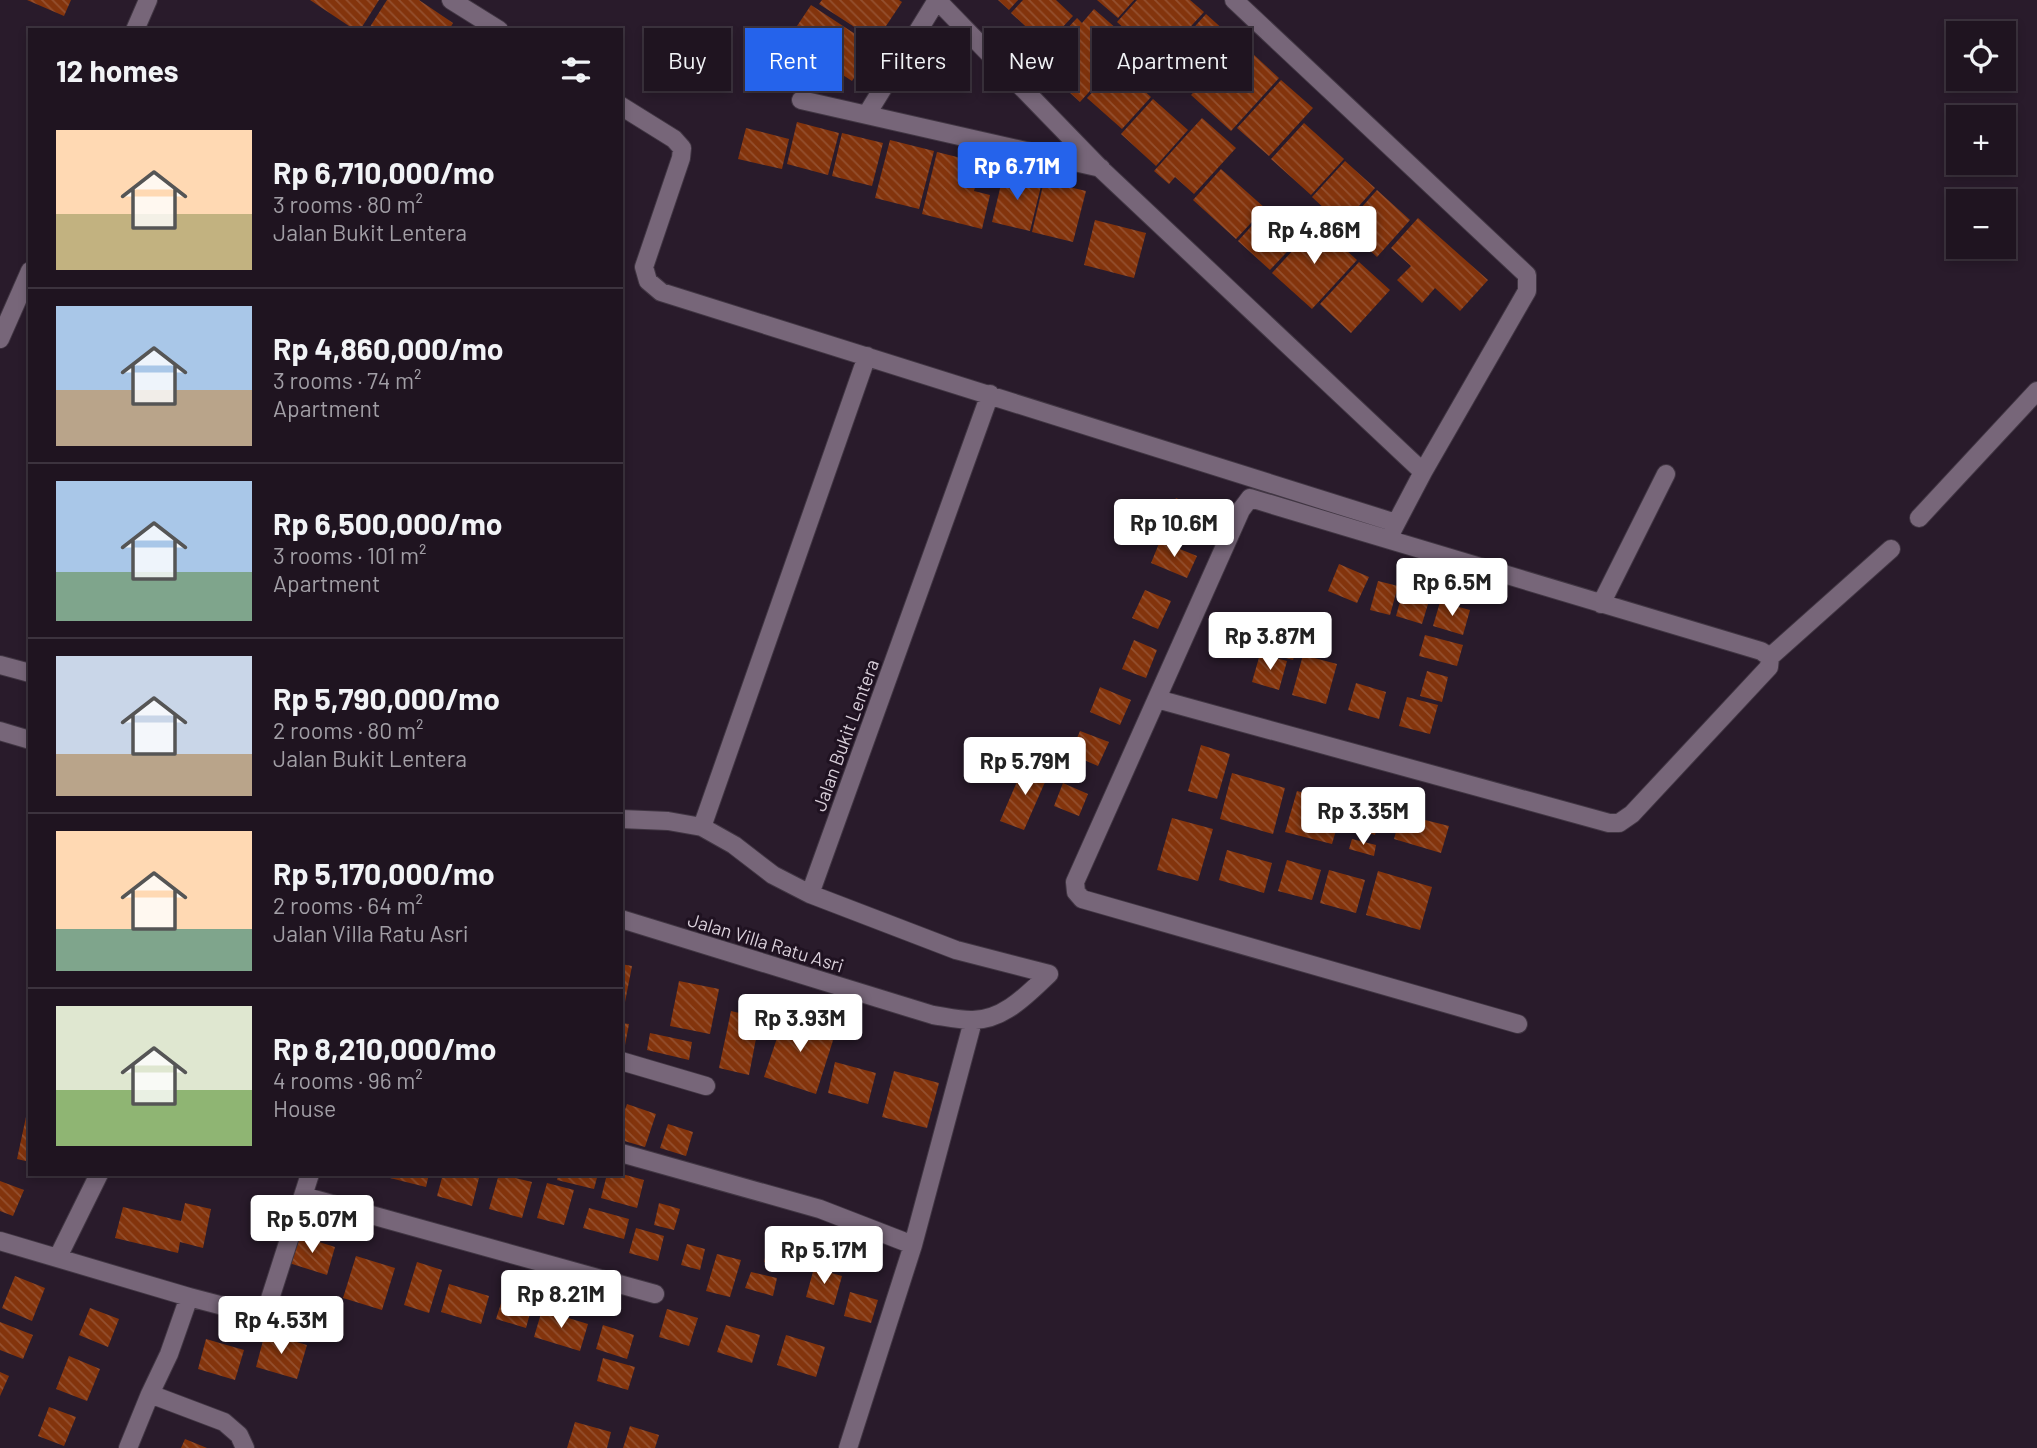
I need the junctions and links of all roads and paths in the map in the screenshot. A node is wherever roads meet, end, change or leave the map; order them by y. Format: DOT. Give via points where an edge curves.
graph roads {
  1 [pos="148,0"];
  2 [pos="451,0"];
  3 [pos="937,0"];
  4 [pos="1234,0"];
  5 [pos="136,28"];
  6 [pos="496,28"];
  7 [pos="801,100"];
  8 [pos="623,107"];
  9 [pos="867,114"];
  10 [pos="1101,169"];
  11 [pos="28,276"];
  12 [pos="0,339"];
  13 [pos="867,356"];
  14 [pos="2037,391"];
  15 [pos="990,394"];
  16 [pos="1423,472"];
  17 [pos="1666,474"];
  18 [pos="1919,518"];
  19 [pos="1396,523"];
  20 [pos="1388,540"];
  21 [pos="1891,549"];
  22 [pos="1601,604"];
  23 [pos="1770,657"];
  24 [pos="0,665"];
  25 [pos="28,672"];
  26 [pos="1157,699"];
  27 [pos="0,731"];
  28 [pos="28,739"];
  29 [pos="623,819"];
  30 [pos="702,827"];
  31 [pos="810,894"];
  32 [pos="623,920"];
  33 [pos="973,1021"];
  34 [pos="1518,1024"];
  35 [pos="623,1062"];
  36 [pos="706,1086"];
  37 [pos="623,1154"];
  38 [pos="98,1176"];
  39 [pos="309,1176"];
  40 [pos="303,1196"];
  41 [pos="0,1241"];
  42 [pos="913,1245"];
  43 [pos="58,1257"];
  44 [pos="655,1294"];
  45 [pos="189,1297"];
  46 [pos="150,1394"];
  47 [pos="128,1448"];
  48 [pos="245,1448"];
  49 [pos="848,1448"];
  1 -- 5 [label="street"];
  2 -- 6 [label="street"];
  3 -- 9 [label="street"];
  3 -- 10 [label="street"];
  4 -- 16 [label="street" via="1527,275 1527,291"];
  7 -- 9 [label="street"];
  8 -- 13 [label="street" via="682,148 644,267 648,281 662,292"];
  9 -- 10 [label="street"];
  10 -- 16 [label="street"];
  11 -- 12 [label="street"];
  13 -- 15 [label="street"];
  13 -- 30 [label="street"];
  14 -- 18 [label="street"];
  15 -- 19 [label="street"];
  15 -- 31 [label="street, Jalan Bukit Lentera"];
  16 -- 19 [label="street"];
  17 -- 22 [label="street"];
  19 -- 20 [label="street"];
  20 -- 22 [label="street"];
  20 -- 26 [label="street" via="1250,498"];
  21 -- 23 [label="street"];
  22 -- 23 [label="street"];
  23 -- 26 [label="street" via="1769,667 1619,823"];
  24 -- 25 [label="street"];
  26 -- 34 [label="street" via="1075,882 1082,899"];
  27 -- 28 [label="street"];
  29 -- 30 [label="street"];
  30 -- 31 [label="street"];
  31 -- 33 [label="street, Jalan Villa Ratu Asri" via="956,950 1049,974 997,1016"];
  32 -- 33 [label="street, Jalan Villa Ratu Asri" via="933,1015"];
  33 -- 42 [label="street"];
  35 -- 36 [label="street"];
  37 -- 42 [label="street" via="820,1209"];
  38 -- 43 [label="street"];
  39 -- 40 [label="street"];
  40 -- 44 [label="street"];
  40 -- 45 [label="street" via="268,1305 250,1313"];
  41 -- 43 [label="street"];
  42 -- 49 [label="street"];
  43 -- 45 [label="street"];
  45 -- 46 [label="street"];
  46 -- 47 [label="street"];
  46 -- 48 [label="street" via="224,1422 239,1435"];
}
